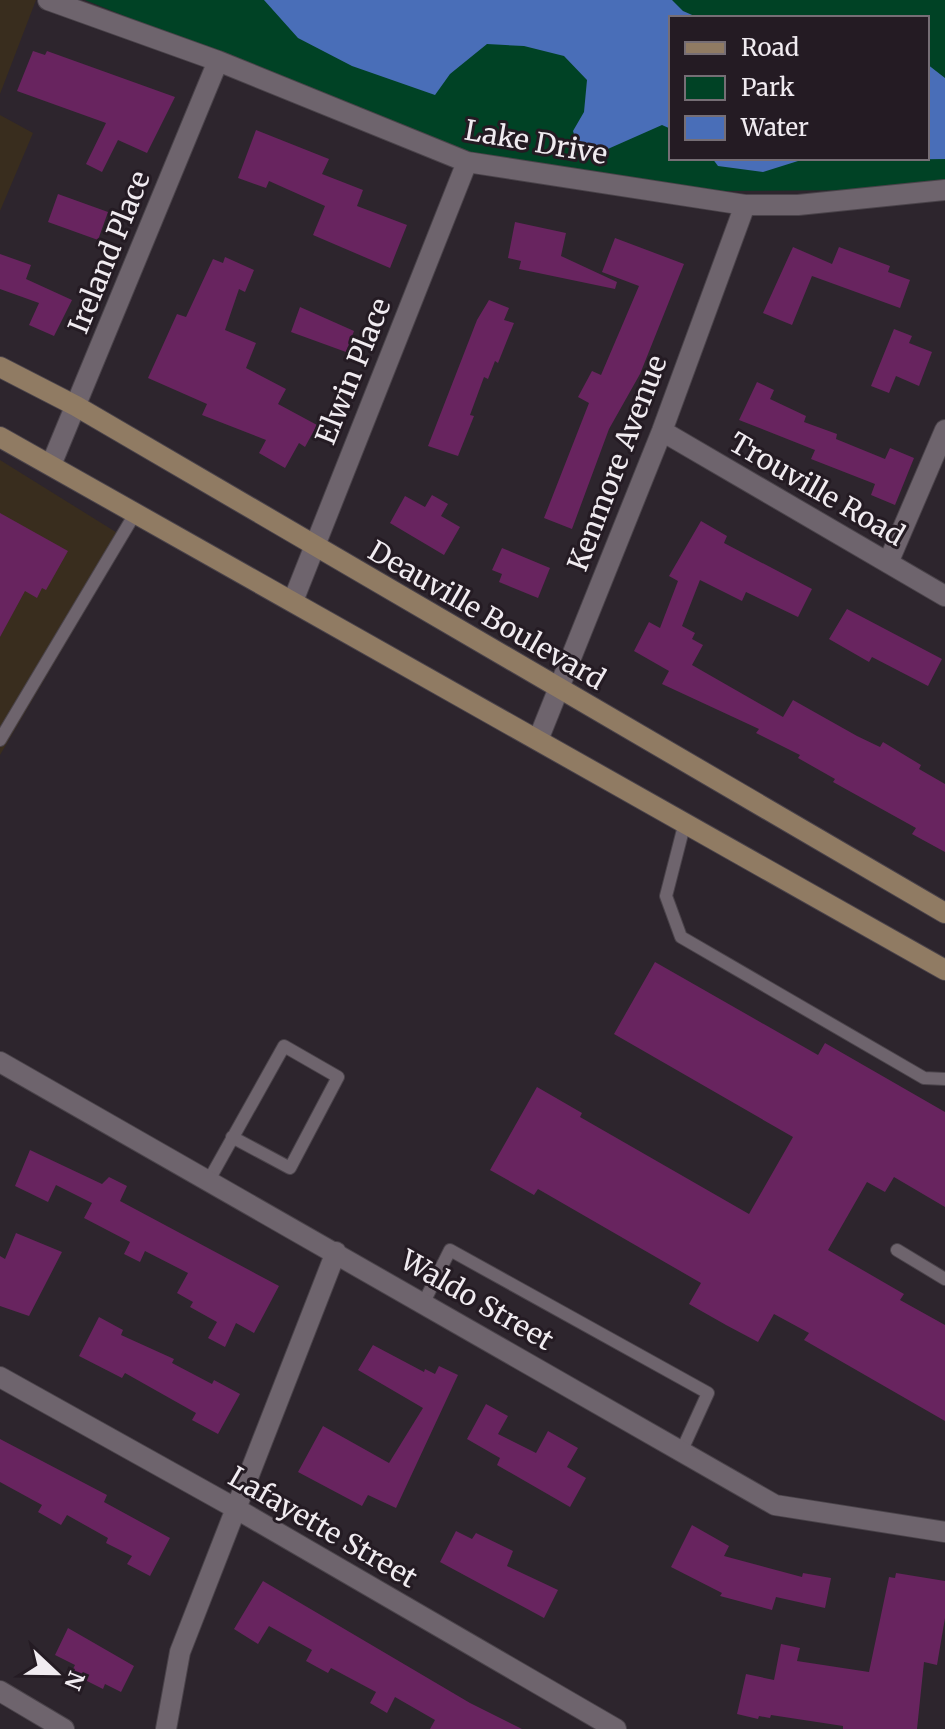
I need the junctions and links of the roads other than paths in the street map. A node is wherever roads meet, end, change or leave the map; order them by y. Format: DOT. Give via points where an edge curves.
graph roads {
  1 [pos="48,0"];
  2 [pos="218,61"];
  3 [pos="467,162"];
  4 [pos="945,190"];
  5 [pos="745,205"];
  6 [pos="0,367"];
  7 [pos="76,406"];
  8 [pos="945,430"];
  9 [pos="662,431"];
  10 [pos="0,437"];
  11 [pos="51,465"];
  12 [pos="136,512"];
  13 [pos="312,547"];
  14 [pos="888,563"];
  15 [pos="945,596"];
  16 [pos="293,601"];
  17 [pos="559,689"];
  18 [pos="0,740"];
  19 [pos="538,740"];
  20 [pos="685,822"];
  21 [pos="945,913"];
  22 [pos="945,970"];
  23 [pos="0,1062"];
  24 [pos="945,1079"];
  25 [pos="232,1137"];
  26 [pos="209,1180"];
  27 [pos="897,1250"];
  28 [pos="336,1252"];
  29 [pos="945,1279"];
  30 [pos="424,1302"];
  31 [pos="0,1377"];
  32 [pos="682,1450"];
  33 [pos="235,1508"];
  34 [pos="943,1528"];
  35 [pos="0,1691"];
  36 [pos="64,1729"];
  37 [pos="166,1729"];
  38 [pos="616,1729"];
  1 -- 2 [label="street, Lake Drive"];
  2 -- 3 [label="street, Lake Drive"];
  2 -- 7 [label="street, Ireland Place"];
  3 -- 5 [label="street, Lake Drive"];
  3 -- 13 [label="street, Elwin Place"];
  4 -- 5 [label="street, Lake Drive"];
  5 -- 9 [label="street, Kenmore Avenue"];
  6 -- 7 [label="street, Deauville Boulevard"];
  7 -- 11 [label="street, Ireland Place"];
  7 -- 13 [label="street, Deauville Boulevard"];
  8 -- 14 [label="street"];
  9 -- 14 [label="street, Trouville Road"];
  9 -- 17 [label="street, Kenmore Avenue"];
  10 -- 11 [label="street"];
  11 -- 12 [label="street"];
  12 -- 16 [label="street"];
  12 -- 18 [label="lane"];
  13 -- 16 [label="street, Elwin Place"];
  13 -- 17 [label="street, Deauville Boulevard"];
  14 -- 15 [label="street, Trouville Road"];
  16 -- 19 [label="street"];
  17 -- 19 [label="street, Kenmore Avenue"];
  17 -- 21 [label="street, Deauville Boulevard"];
  19 -- 20 [label="street"];
  20 -- 22 [label="street"];
  20 -- 24 [label="lane" via="666,896 681,937 924,1078"];
  23 -- 26 [label="street, Waldo Street"];
  25 -- 25 [label="lane" via="284,1046 338,1077 290,1168"];
  25 -- 26 [label="lane"];
  26 -- 28 [label="street, Waldo Street"];
  27 -- 29 [label="lane"];
  28 -- 30 [label="street, Waldo Street"];
  28 -- 33 [label="street"];
  30 -- 32 [label="street, Waldo Street"];
  30 -- 32 [label="lane" via="450,1250 708,1393"];
  31 -- 33 [label="street, Lafayette Street"];
  32 -- 34 [label="street, Waldo Street" via="775,1505"];
  33 -- 37 [label="street" via="180,1652"];
  33 -- 38 [label="street, Lafayette Street"];
  35 -- 36 [label="street"];
}
